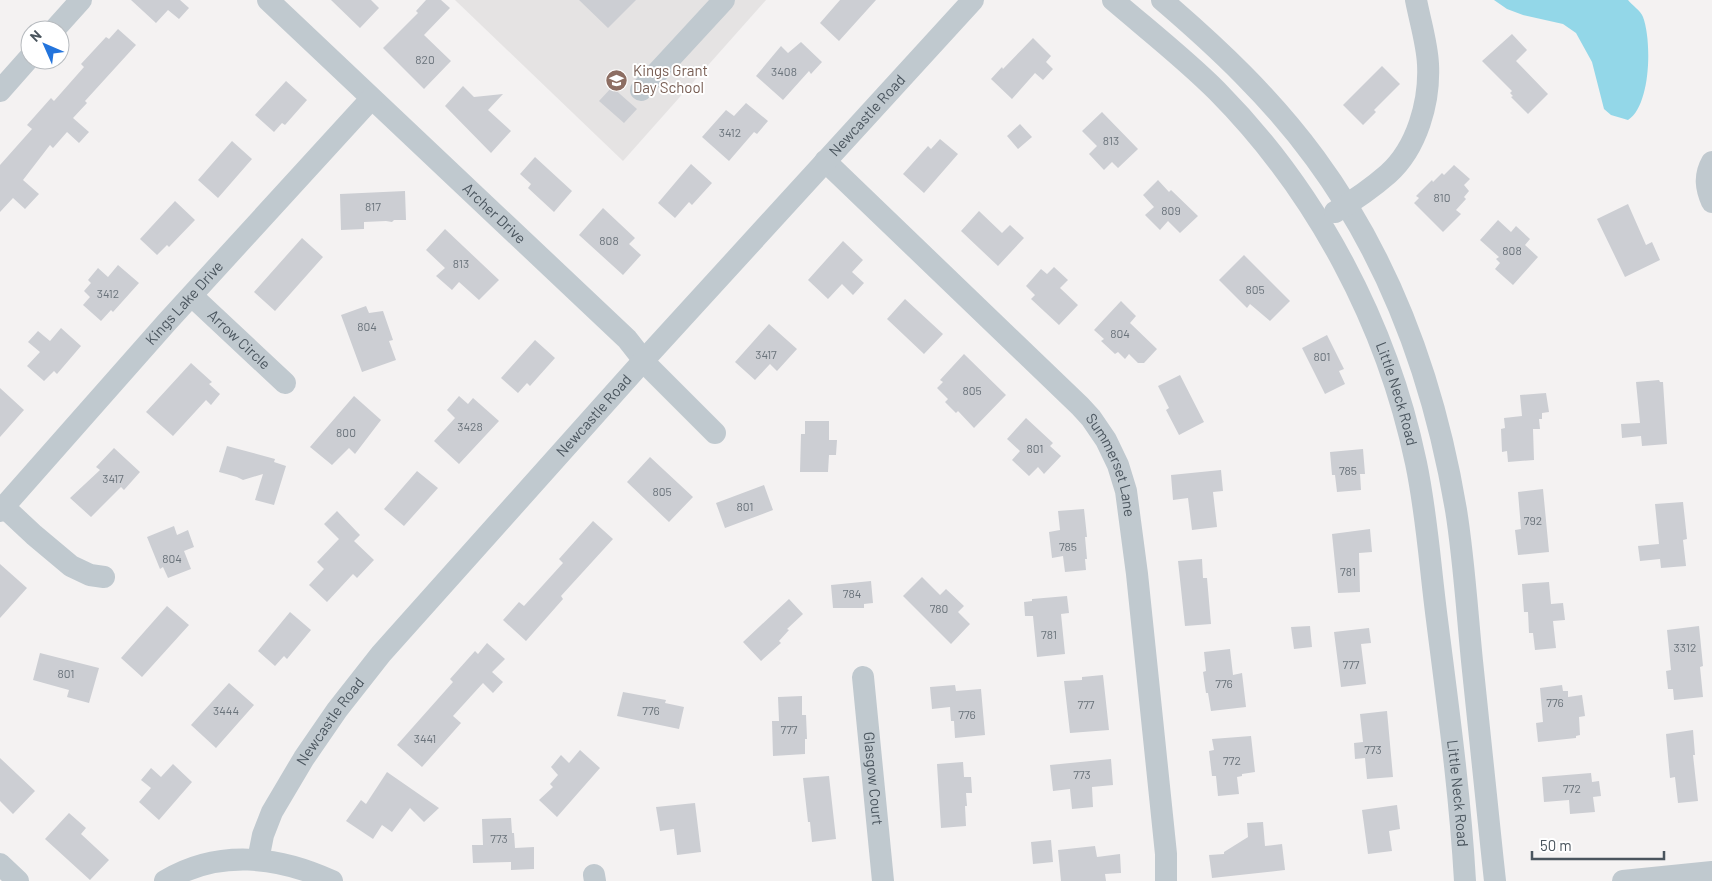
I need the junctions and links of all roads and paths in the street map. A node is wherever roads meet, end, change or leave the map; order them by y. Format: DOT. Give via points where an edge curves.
graph roads {
  1 [pos="81,0"];
  2 [pos="268,0"];
  3 [pos="724,0"];
  4 [pos="973,0"];
  5 [pos="1113,0"];
  6 [pos="1162,0"];
  7 [pos="1416,0"];
  8 [pos="63,20"];
  9 [pos="20,68"];
  10 [pos="641,90"];
  11 [pos="0,91"];
  12 [pos="371,99"];
  13 [pos="825,161"];
  14 [pos="1712,162"];
  15 [pos="1712,202"];
  16 [pos="1347,205"];
  17 [pos="1320,223"];
  18 [pos="192,296"];
  19 [pos="644,360"];
  20 [pos="286,383"];
  21 [pos="715,433"];
  22 [pos="2,509"];
  23 [pos="104,577"];
  24 [pos="863,677"];
  25 [pos="258,860"];
  26 [pos="0,864"];
  27 [pos="1712,872"];
  28 [pos="18,881"];
  29 [pos="165,881"];
  30 [pos="332,881"];
  31 [pos="883,881"];
  32 [pos="1166,881"];
  33 [pos="1465,881"];
  34 [pos="1495,881"];
  35 [pos="1623,881"];
  1 -- 8 [label="street"];
  2 -- 12 [label="street, Archer Drive"];
  3 -- 10 [label="street"];
  4 -- 13 [label="street, Newcastle Road"];
  5 -- 17 [label="street, Little Neck Road" via="1178,55 1261,139"];
  6 -- 16 [label="street, Little Neck Road" via="1253,83 1316,159"];
  7 -- 16 [label="street" via="1428,63 1422,114 1401,159 1389,173"];
  9 -- 11 [label="street"];
  12 -- 18 [label="street, Kings Lake Drive"];
  12 -- 19 [label="street, Archer Drive" via="627,339"];
  13 -- 19 [label="street, Newcastle Road"];
  13 -- 32 [label="street, Summerset Lane" via="1080,406 1106,440 1118,465 1126,491 1137,574 1166,854"];
  14 -- 15 [label="street" via="1706,178 1706,189"];
  16 -- 17 [label="street"];
  16 -- 34 [label="street, Little Neck Road" via="1388,282 1412,342 1445,458 1465,576"];
  17 -- 33 [label="street, Little Neck Road" via="1360,298 1385,355 1416,462 1426,517 1461,809"];
  18 -- 20 [label="street, Arrow Circle"];
  18 -- 22 [label="street, Kings Lake Drive"];
  19 -- 21 [label="street, Archer Drive"];
  19 -- 25 [label="street, Newcastle Road" via="381,654 304,758 272,812"];
  22 -- 23 [label="street" via="71,566"];
  24 -- 31 [label="street, Glasgow Court"];
  25 -- 29 [label="street" via="218,862 192,868"];
  25 -- 30 [label="street" via="302,868"];
  26 -- 28 [label="street"];
  27 -- 35 [label="street"];
}
